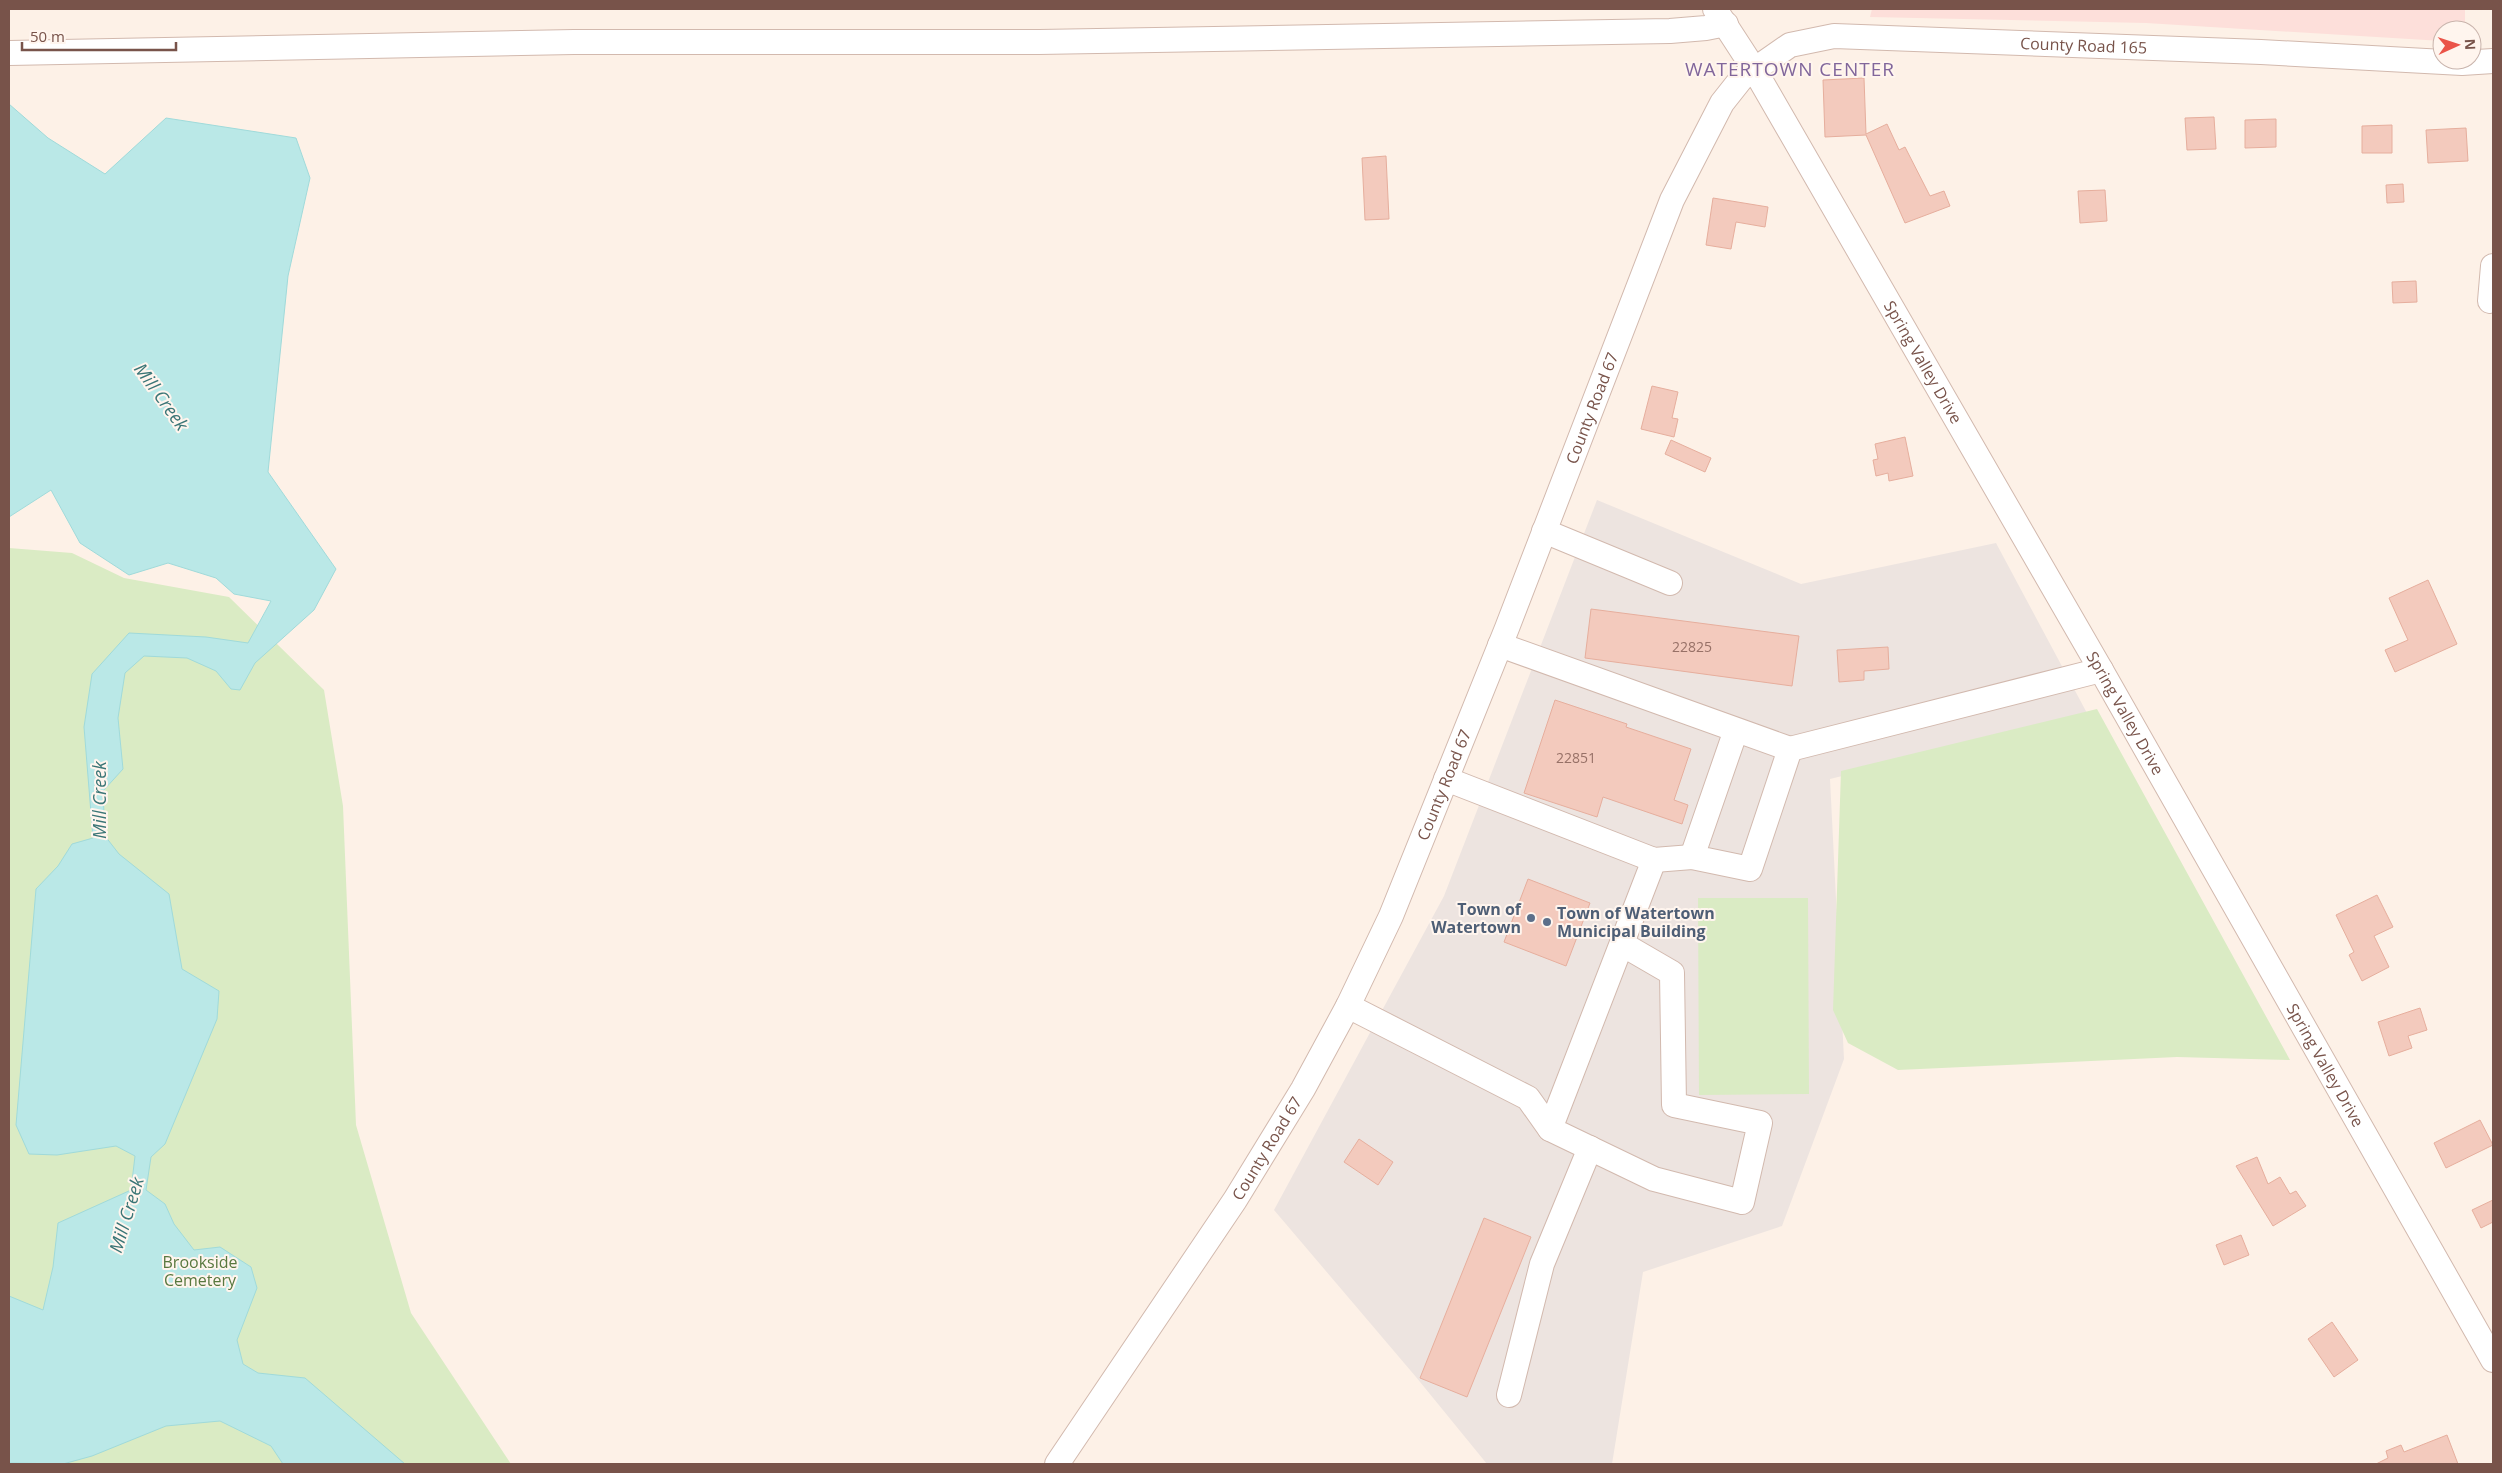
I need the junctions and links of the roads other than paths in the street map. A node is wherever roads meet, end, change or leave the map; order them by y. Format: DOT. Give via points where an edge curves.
graph roads {
  1 [pos="1720,16"];
  2 [pos="9,54"];
  3 [pos="2493,61"];
  4 [pos="1754,69"];
  5 [pos="2493,266"];
  6 [pos="2490,301"];
  7 [pos="1544,531"];
  8 [pos="1670,583"];
  9 [pos="1500,645"];
  10 [pos="2101,670"];
  11 [pos="1736,730"];
  12 [pos="1790,749"];
  13 [pos="1446,779"];
  14 [pos="1692,856"];
  15 [pos="1654,860"];
  16 [pos="1622,944"];
  17 [pos="1348,1006"];
  18 [pos="1550,1129"];
  19 [pos="1590,1148"];
  20 [pos="2493,1360"];
  21 [pos="1509,1395"];
  22 [pos="1057,1464"];
  1 -- 2 [label="street" via="1706,28 1670,31 1039,42 574,42"];
  1 -- 4 [label="street"];
  3 -- 4 [label="street, County Road 165" via="2462,63 1834,36 1790,45"];
  4 -- 7 [label="street, County Road 67" via="1722,103 1672,200"];
  4 -- 10 [label="street, Spring Valley Drive"];
  5 -- 6 [label="street"];
  7 -- 8 [label="street"];
  7 -- 9 [label="street, County Road 67"];
  9 -- 11 [label="street"];
  9 -- 13 [label="street, County Road 67"];
  10 -- 12 [label="street"];
  10 -- 20 [label="street, Spring Valley Drive"];
  11 -- 12 [label="street"];
  11 -- 14 [label="street"];
  12 -- 14 [label="street" via="1750,869"];
  13 -- 15 [label="street"];
  13 -- 17 [label="street, County Road 67" via="1391,916"];
  14 -- 15 [label="street"];
  15 -- 16 [label="street"];
  16 -- 18 [label="street"];
  16 -- 19 [label="street" via="1672,973 1674,1105 1760,1123 1742,1202 1654,1179"];
  17 -- 18 [label="street" via="1528,1098"];
  17 -- 22 [label="street, County Road 67" via="1303,1089 1235,1200"];
  18 -- 19 [label="street"];
  19 -- 21 [label="street" via="1542,1264"];
}
